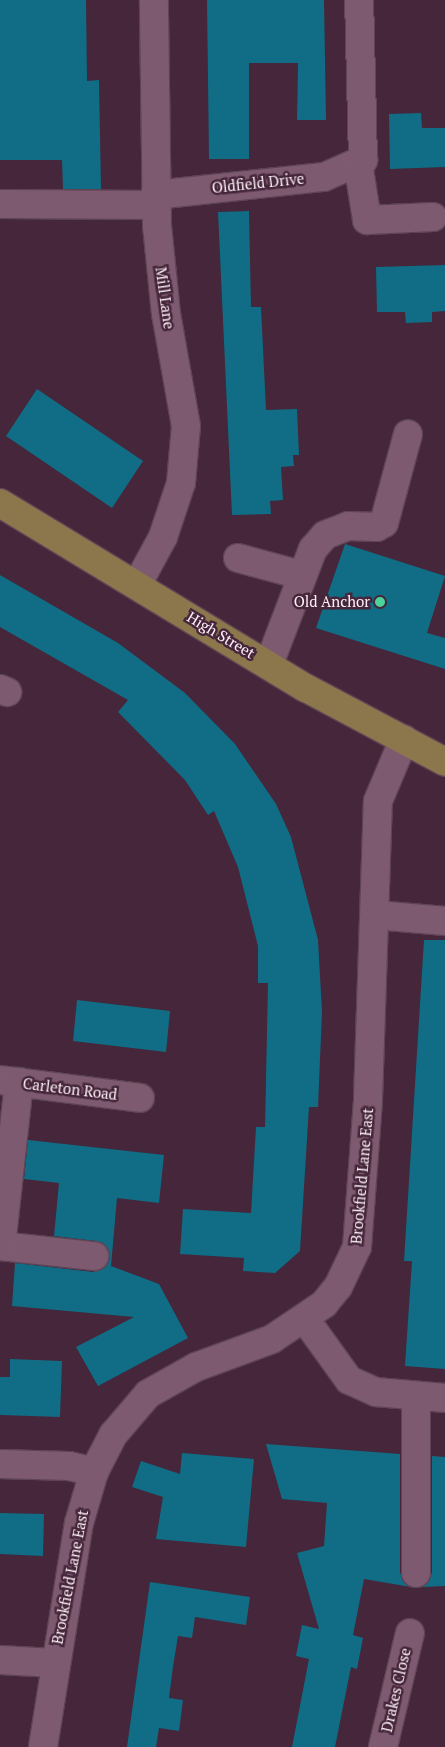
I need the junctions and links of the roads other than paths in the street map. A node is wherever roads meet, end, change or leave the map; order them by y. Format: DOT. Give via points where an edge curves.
graph roads {
  1 [pos="154,0"];
  2 [pos="359,0"];
  3 [pos="358,163"];
  4 [pos="155,200"];
  5 [pos="0,204"];
  6 [pos="433,217"];
  7 [pos="408,434"];
  8 [pos="0,504"];
  9 [pos="238,558"];
  10 [pos="302,575"];
  11 [pos="137,585"];
  12 [pos="269,664"];
  13 [pos="404,739"];
  14 [pos="445,762"];
  15 [pos="375,915"];
  16 [pos="445,921"];
  17 [pos="9,1081"];
  18 [pos="140,1098"];
  19 [pos="0,1246"];
  20 [pos="94,1256"];
  21 [pos="305,1319"];
  22 [pos="416,1396"];
  23 [pos="445,1398"];
  24 [pos="0,1464"];
  25 [pos="94,1472"];
  26 [pos="416,1572"];
  27 [pos="410,1633"];
  28 [pos="0,1660"];
  29 [pos="54,1663"];
  30 [pos="43,1747"];
  31 [pos="383,1747"];
  1 -- 4 [label="street, Mill Lane"];
  2 -- 3 [label="street" via="366,135 364,160"];
  3 -- 4 [label="street, Oldfield Drive" via="324,177"];
  3 -- 6 [label="street" via="367,220"];
  4 -- 5 [label="street, Oldfield Drive"];
  4 -- 11 [label="street, Mill Lane" via="166,314 186,426 181,483 163,537"];
  7 -- 10 [label="street" via="384,522 377,527 348,526 325,535 313,549"];
  8 -- 11 [label="main road, High Street"];
  9 -- 10 [label="street"];
  10 -- 12 [label="street"];
  11 -- 12 [label="main road, High Street"];
  12 -- 13 [label="main road, High Street"];
  13 -- 14 [label="main road, High Street"];
  13 -- 15 [label="street, Brookfield Lane East" via="378,801"];
  15 -- 16 [label="street"];
  15 -- 21 [label="street, Brookfield Lane East" via="357,1247 338,1287"];
  17 -- 18 [label="street, Carleton Road"];
  17 -- 19 [label="street"];
  19 -- 20 [label="street"];
  21 -- 22 [label="street" via="349,1380 376,1392"];
  21 -- 25 [label="street, Brookfield Lane East" via="272,1339 196,1367 148,1394 113,1434"];
  22 -- 23 [label="street"];
  22 -- 26 [label="street"];
  24 -- 25 [label="street" via="68,1466"];
  25 -- 29 [label="street, Brookfield Lane East" via="68,1572"];
  27 -- 31 [label="street, Drakes Close"];
  28 -- 29 [label="street"];
  29 -- 30 [label="street, Brookfield Lane East"];
}
